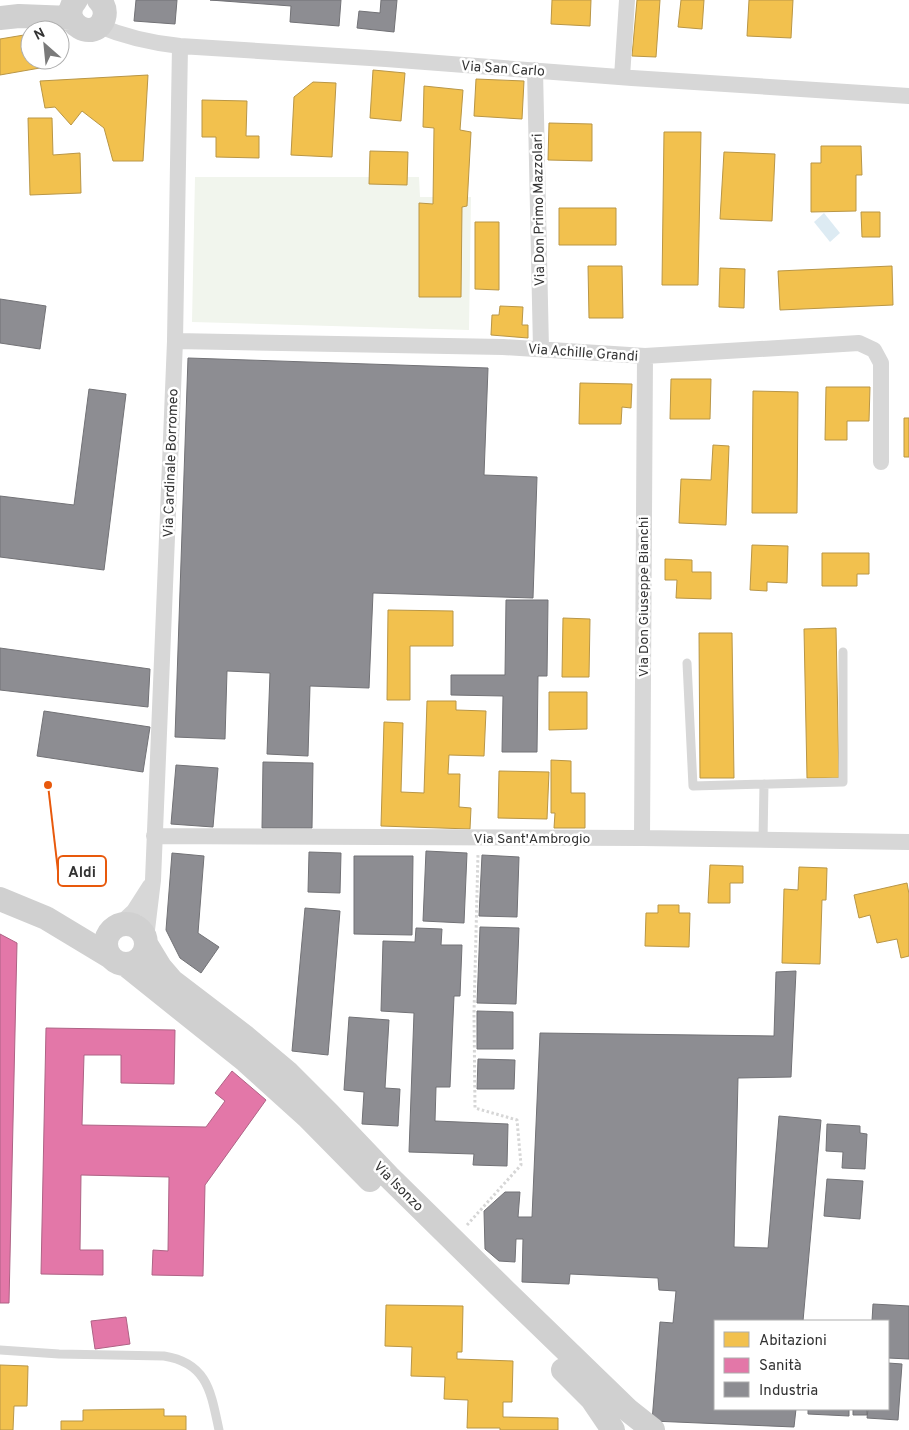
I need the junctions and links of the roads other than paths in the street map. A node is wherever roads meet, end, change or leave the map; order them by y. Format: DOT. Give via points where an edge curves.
graph roads {
  1 [pos="100,0"];
  2 [pos="627,0"];
  3 [pos="74,9"];
  4 [pos="0,18"];
  5 [pos="99,26"];
  6 [pos="180,46"];
  7 [pos="536,70"];
  8 [pos="622,77"];
  9 [pos="909,96"];
  10 [pos="175,341"];
  11 [pos="541,349"];
  12 [pos="645,356"];
  13 [pos="881,462"];
  14 [pos="843,652"];
  15 [pos="687,663"];
  16 [pos="764,784"];
  17 [pos="154,836"];
  18 [pos="642,838"];
  19 [pos="763,840"];
  20 [pos="909,842"];
  21 [pos="153,880"];
  22 [pos="0,899"];
  23 [pos="46,918"];
  24 [pos="115,927"];
  25 [pos="146,941"];
  26 [pos="117,960"];
  27 [pos="0,1350"];
  28 [pos="219,1430"];
  29 [pos="613,1430"];
  30 [pos="653,1430"];
  1 -- 5 [label="street" via="105,12"];
  2 -- 8 [label="street"];
  3 -- 4 [label="street"];
  3 -- 5 [label="street" via="78,27 89,30"];
  5 -- 6 [label="street, Via San Carlo" via="149,42"];
  6 -- 7 [label="street, Via San Carlo"];
  6 -- 10 [label="street, Via Cardinale Borromeo"];
  7 -- 8 [label="street, Via San Carlo"];
  7 -- 11 [label="street, Via Don Primo Mazzolari"];
  8 -- 9 [label="street, Via San Carlo"];
  10 -- 11 [label="street, Via Achille Grandi"];
  10 -- 17 [label="street, Via Cardinale Borromeo"];
  11 -- 12 [label="street, Via Achille Grandi"];
  12 -- 13 [label="street, Via Achille Grandi" via="863,344 874,350 881,363"];
  12 -- 18 [label="street, Via Don Giuseppe Bianchi"];
  14 -- 16 [label="lane" via="843,782"];
  15 -- 16 [label="lane" via="693,786"];
  16 -- 19 [label="lane"];
  17 -- 18 [label="street, Via Sant'Ambrogio"];
  17 -- 21 [label="street, Via Cardinale Borromeo"];
  18 -- 19 [label="street, Via Sant'Ambrogio"];
  19 -- 20 [label="street, Via Sant'Ambrogio"];
  21 -- 24 [label="street, Via Cardinale Borromeo" via="138,905"];
  21 -- 25 [label="street, Via Cardinale Borromeo"];
  22 -- 23 [label="street, Via Isonzo"];
  23 -- 24 [label="street, Via Isonzo"];
  23 -- 26 [label="street, Via Isonzo"];
  24 -- 25 [label="street" via="133,924"];
  24 -- 26 [label="street" via="105,943"];
  25 -- 26 [label="street" via="143,956 132,964"];
  25 -- 30 [label="street, Via Isonzo" via="160,968 172,981 288,1073 453,1241 629,1411"];
  26 -- 29 [label="street, Via Isonzo" via="246,1061 308,1117 583,1390"];
  27 -- 28 [label="lane" via="174,1358 193,1367 208,1385"];
}
